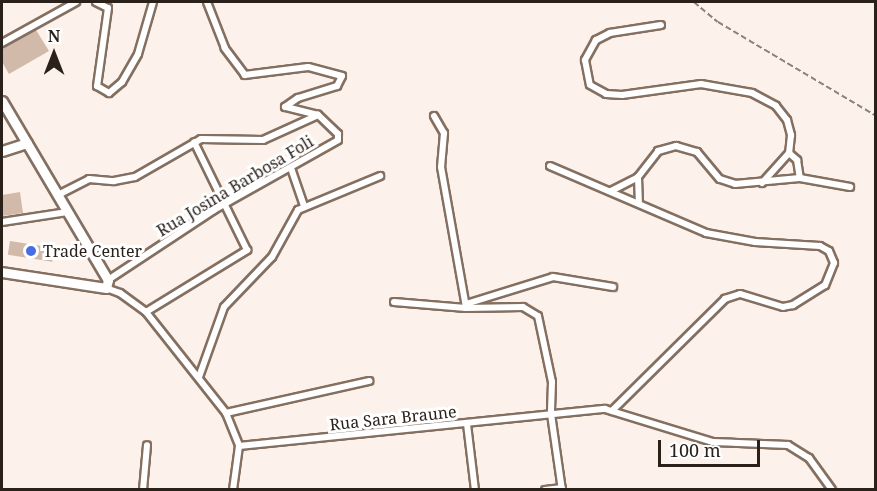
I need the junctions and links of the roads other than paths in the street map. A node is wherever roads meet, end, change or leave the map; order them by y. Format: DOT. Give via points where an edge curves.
graph roads {
  1 [pos="76,2"];
  2 [pos="96,2"];
  3 [pos="112,2"];
  4 [pos="153,2"];
  5 [pos="207,2"];
  6 [pos="108,8"];
  7 [pos="661,25"];
  8 [pos="2,43"];
  9 [pos="2,101"];
  10 [pos="318,115"];
  11 [pos="434,116"];
  12 [pos="194,141"];
  13 [pos="27,143"];
  14 [pos="2,151"];
  15 [pos="789,153"];
  16 [pos="550,166"];
  17 [pos="291,168"];
  18 [pos="380,176"];
  19 [pos="638,177"];
  20 [pos="800,178"];
  21 [pos="762,183"];
  22 [pos="850,187"];
  23 [pos="611,191"];
  24 [pos="58,195"];
  25 [pos="639,203"];
  26 [pos="224,204"];
  27 [pos="304,206"];
  28 [pos="67,212"];
  29 [pos="2,222"];
  30 [pos="2,272"];
  31 [pos="107,284"];
  32 [pos="613,287"];
  33 [pos="394,302"];
  34 [pos="466,306"];
  35 [pos="146,312"];
  36 [pos="199,377"];
  37 [pos="369,381"];
  38 [pos="612,411"];
  39 [pos="226,413"];
  40 [pos="550,414"];
  41 [pos="467,424"];
  42 [pos="147,445"];
  43 [pos="239,446"];
  44 [pos="144,489"];
  45 [pos="233,489"];
  46 [pos="475,489"];
  47 [pos="545,489"];
  48 [pos="562,489"];
  49 [pos="832,489"];
  1 -- 8 [label="street"];
  2 -- 6 [label="street"];
  3 -- 6 [label="street"];
  4 -- 6 [label="street" via="138,54 122,82 109,93 97,86"];
  5 -- 10 [label="street" via="225,48 245,75 308,67 342,76 337,86 285,106"];
  7 -- 15 [label="street" via="610,33 596,40 585,60 590,85 606,94 622,95 701,84 752,93 783,112 790,127"];
  9 -- 13 [label="street"];
  10 -- 12 [label="street" via="263,140"];
  10 -- 17 [label="street, Rua Josina Barbosa Foli" via="336,131 336,141"];
  11 -- 34 [label="street" via="444,134 441,167"];
  12 -- 24 [label="street" via="135,177 114,182 89,179"];
  12 -- 26 [label="street"];
  13 -- 14 [label="street"];
  13 -- 24 [label="street"];
  15 -- 20 [label="street" via="797,160"];
  15 -- 21 [label="street"];
  16 -- 23 [label="street"];
  17 -- 26 [label="street, Rua Josina Barbosa Foli"];
  17 -- 27 [label="street"];
  18 -- 27 [label="street"];
  19 -- 21 [label="street" via="650,157 676,146 698,152 727,183"];
  19 -- 23 [label="street"];
  19 -- 25 [label="street"];
  20 -- 21 [label="street"];
  20 -- 22 [label="street"];
  23 -- 25 [label="street"];
  24 -- 28 [label="street"];
  25 -- 38 [label="street" via="706,233 730,239 820,246 829,251 834,263 825,285 793,305 771,304 740,294 725,299"];
  26 -- 31 [label="street, Rua Josina Barbosa Foli"];
  26 -- 35 [label="street" via="246,242 246,254"];
  27 -- 36 [label="street" via="292,219 272,257 224,307"];
  28 -- 29 [label="street"];
  28 -- 31 [label="street"];
  30 -- 31 [label="street"];
  31 -- 35 [label="street"];
  32 -- 34 [label="street" via="552,278"];
  33 -- 34 [label="street"];
  34 -- 40 [label="street" via="523,307 538,316 552,382"];
  35 -- 36 [label="street"];
  36 -- 39 [label="street"];
  37 -- 39 [label="street"];
  38 -- 40 [label="street, Rua Sara Braune" via="596,408"];
  38 -- 49 [label="street, Rua Sara Braune" via="713,442 788,445 809,458"];
  39 -- 43 [label="street"];
  40 -- 41 [label="street, Rua Sara Braune"];
  40 -- 48 [label="street"];
  41 -- 43 [label="street, Rua Sara Braune"];
  41 -- 46 [label="street"];
  42 -- 44 [label="street"];
  43 -- 45 [label="street"];
  47 -- 48 [label="street"];
}
